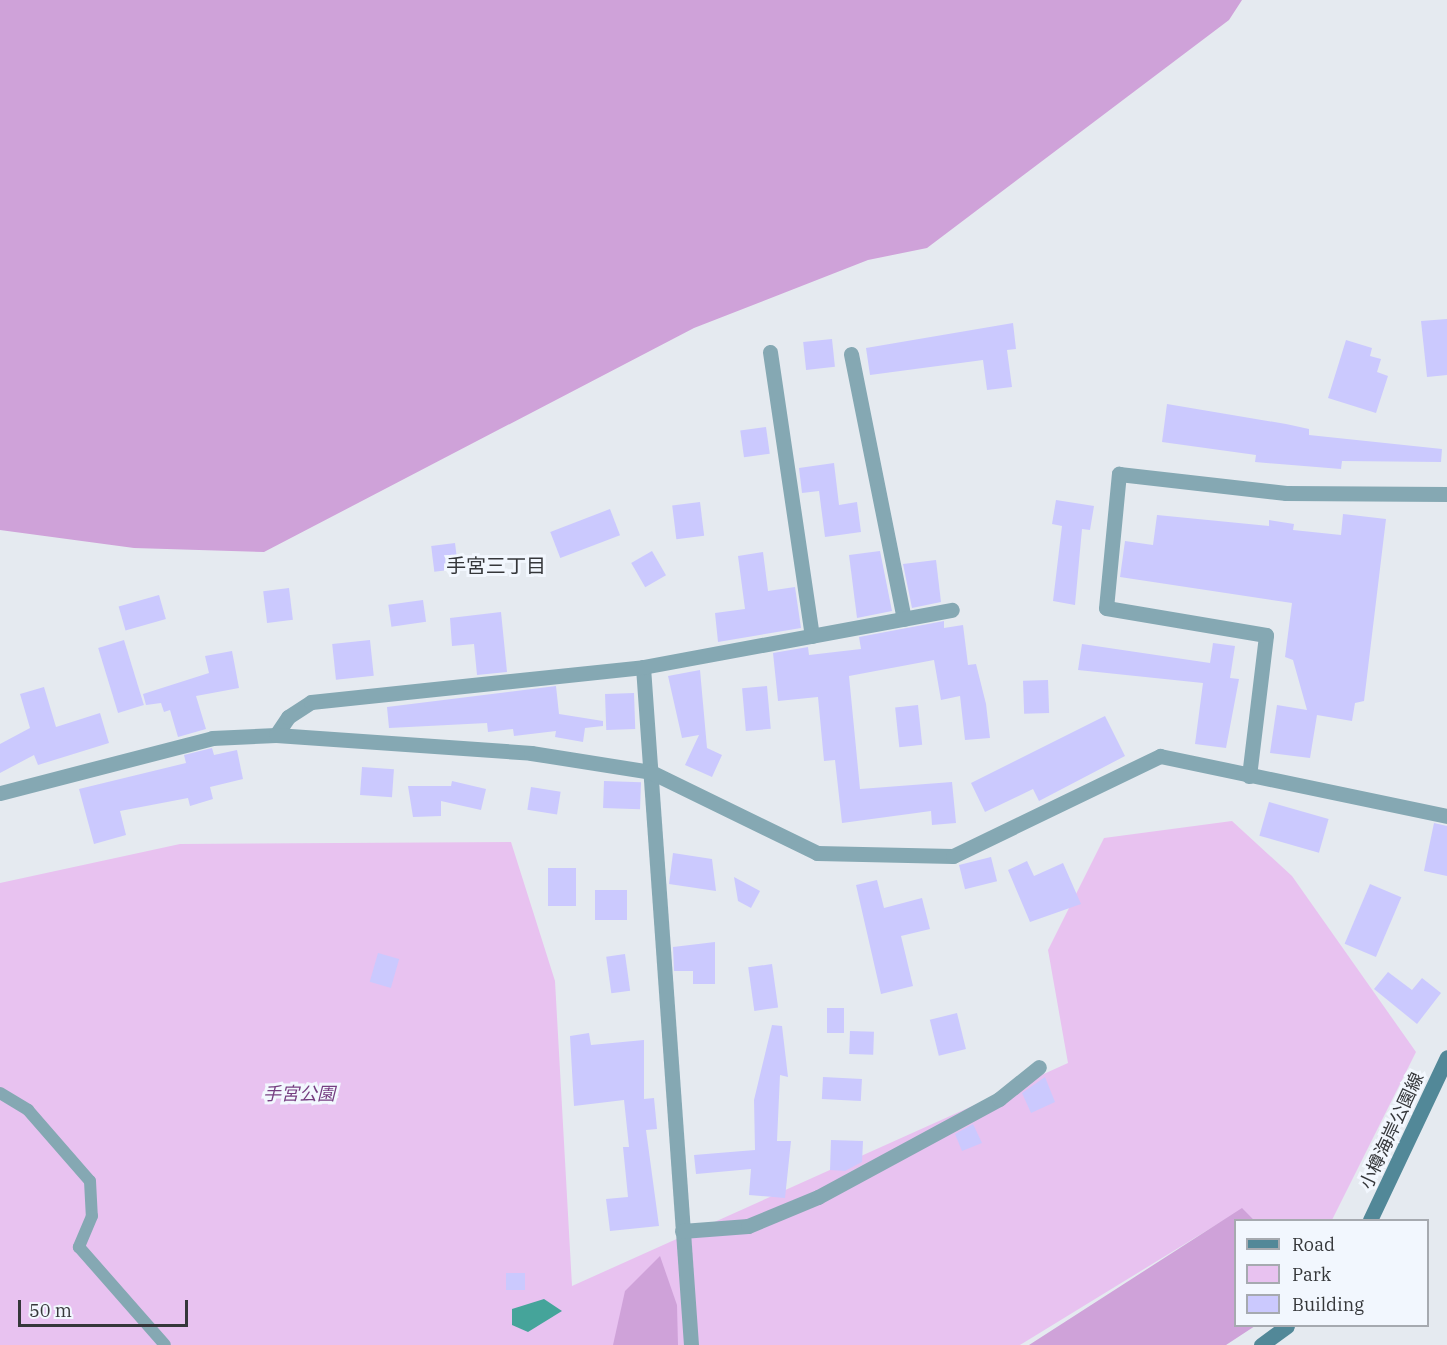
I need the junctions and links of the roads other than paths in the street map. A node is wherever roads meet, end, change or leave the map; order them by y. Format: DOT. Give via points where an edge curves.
graph roads {
  1 [pos="770,352"];
  2 [pos="851,354"];
  3 [pos="1447,494"];
  4 [pos="952,610"];
  5 [pos="904,619"];
  6 [pos="812,636"];
  7 [pos="643,667"];
  8 [pos="276,735"];
  9 [pos="651,772"];
  10 [pos="1249,776"];
  11 [pos="0,793"];
  12 [pos="1447,816"];
  13 [pos="1447,1057"];
  14 [pos="1039,1067"];
  15 [pos="1443,1078"];
  16 [pos="0,1093"];
  17 [pos="1371,1219"];
  18 [pos="682,1232"];
  19 [pos="1286,1327"];
  20 [pos="165,1345"];
  21 [pos="692,1345"];
  22 [pos="1261,1345"];
  1 -- 6 [label="street"];
  2 -- 5 [label="street"];
  3 -- 10 [label="street" via="1286,493 1119,474 1106,608 1266,635"];
  4 -- 5 [label="street"];
  5 -- 6 [label="street"];
  6 -- 7 [label="street"];
  7 -- 8 [label="street" via="311,702 288,717"];
  7 -- 9 [label="street"];
  8 -- 9 [label="street" via="531,753"];
  8 -- 11 [label="street" via="212,738"];
  9 -- 10 [label="street" via="817,853 870,856 953,856 1160,756"];
  9 -- 18 [label="street"];
  10 -- 12 [label="street"];
  13 -- 15 [label="main road, 小樽海岸公園線"];
  14 -- 18 [label="street" via="999,1099 818,1197 748,1226"];
  15 -- 17 [label="main road, 小樽海岸公園線"];
  16 -- 20 [label="lane" via="28,1110 90,1181 92,1216 79,1247"];
  18 -- 21 [label="street"];
  19 -- 22 [label="main road"];
}
